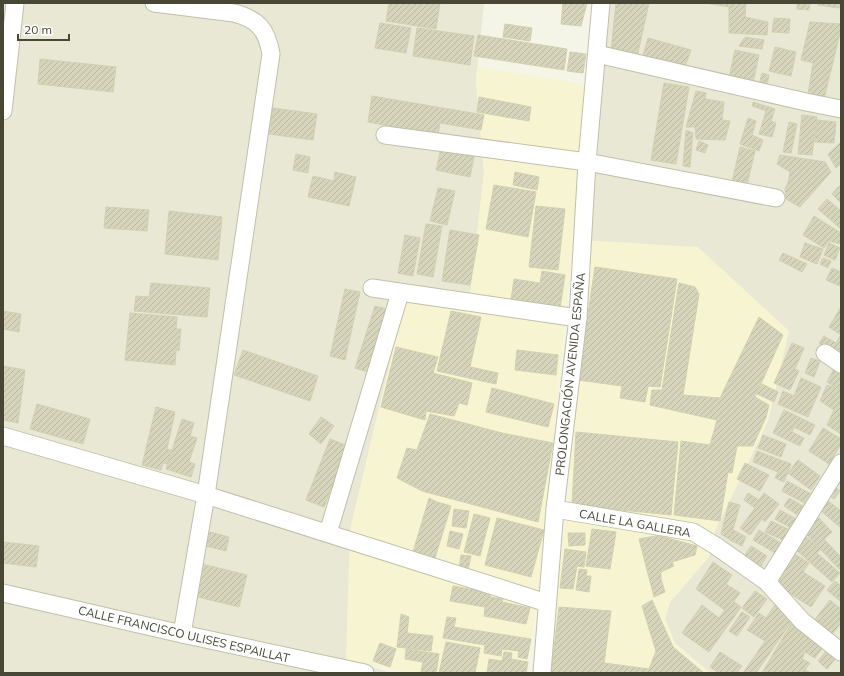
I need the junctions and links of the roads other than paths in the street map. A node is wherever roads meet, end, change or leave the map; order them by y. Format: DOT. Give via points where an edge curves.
graph roads {
  1 [pos="15,3"];
  2 [pos="154,3"];
  3 [pos="601,3"];
  4 [pos="597,54"];
  5 [pos="841,108"];
  6 [pos="3,111"];
  7 [pos="385,136"];
  8 [pos="587,162"];
  9 [pos="776,198"];
  10 [pos="372,288"];
  11 [pos="400,293"];
  12 [pos="578,318"];
  13 [pos="825,353"];
  14 [pos="841,364"];
  15 [pos="3,436"];
  16 [pos="841,463"];
  17 [pos="206,495"];
  18 [pos="556,509"];
  19 [pos="328,533"];
  20 [pos="767,582"];
  21 [pos="3,592"];
  22 [pos="547,603"];
  23 [pos="182,634"];
  24 [pos="841,652"];
  25 [pos="365,673"];
  26 [pos="542,673"];
  1 -- 6 [label="street"];
  2 -- 17 [label="street" via="245,16 256,22 264,31 271,54"];
  3 -- 4 [label="street, PROLONGACIÓN AVENIDA ESPAÑA"];
  4 -- 5 [label="street"];
  4 -- 8 [label="street, PROLONGACIÓN AVENIDA ESPAÑA"];
  7 -- 8 [label="street"];
  8 -- 9 [label="street"];
  8 -- 12 [label="street, PROLONGACIÓN AVENIDA ESPAÑA"];
  10 -- 11 [label="street"];
  11 -- 12 [label="street"];
  11 -- 19 [label="street"];
  12 -- 18 [label="street, PROLONGACIÓN AVENIDA ESPAÑA"];
  13 -- 14 [label="street"];
  15 -- 17 [label="street"];
  16 -- 20 [label="street"];
  17 -- 19 [label="street"];
  17 -- 23 [label="street"];
  18 -- 20 [label="street, CALLE LA GALLERA" via="692,532"];
  18 -- 22 [label="street, PROLONGACIÓN AVENIDA ESPAÑA"];
  19 -- 22 [label="street"];
  20 -- 24 [label="street, CALLE LA GALLERA" via="802,621"];
  21 -- 23 [label="street, CALLE FRANCISCO ULISES ESPAILLAT"];
  22 -- 26 [label="street, PROLONGACIÓN AVENIDA ESPAÑA"];
  23 -- 25 [label="street, CALLE FRANCISCO ULISES ESPAILLAT"];
}
